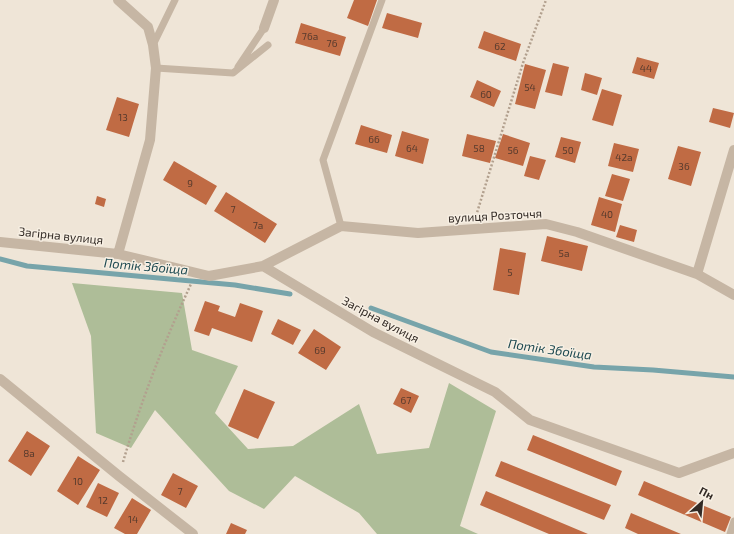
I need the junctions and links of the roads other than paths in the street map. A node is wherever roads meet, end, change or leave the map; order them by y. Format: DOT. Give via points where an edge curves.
graph roads {
  1 [pos="118,0"];
  2 [pos="175,0"];
  3 [pos="274,0"];
  4 [pos="382,0"];
  5 [pos="264,28"];
  6 [pos="153,45"];
  7 [pos="268,45"];
  8 [pos="156,68"];
  9 [pos="233,73"];
  10 [pos="734,150"];
  11 [pos="341,226"];
  12 [pos="0,242"];
  13 [pos="118,254"];
  14 [pos="263,266"];
  15 [pos="697,274"];
  16 [pos="734,295"];
  17 [pos="0,379"];
  18 [pos="734,454"];
  19 [pos="734,521"];
  20 [pos="194,534"];
  21 [pos="730,534"];
  1 -- 6 [label="street" via="148,27"];
  2 -- 6 [label="lane"];
  3 -- 5 [label="street"];
  4 -- 11 [label="lane" via="323,160"];
  5 -- 9 [label="lane"];
  6 -- 8 [label="street"];
  7 -- 9 [label="lane"];
  8 -- 9 [label="lane"];
  8 -- 13 [label="street" via="150,140"];
  10 -- 15 [label="street"];
  11 -- 14 [label="street"];
  11 -- 15 [label="street, вулиця Розточчя" via="418,232 546,224 577,232"];
  12 -- 13 [label="street, Загірна вулиця"];
  13 -- 14 [label="street, Загірна вулиця" via="209,276"];
  14 -- 18 [label="street, Загірна вулиця" via="373,332 495,392 530,420 679,473"];
  15 -- 16 [label="street, вулиця Розточчя"];
  17 -- 20 [label="street"];
  19 -- 21 [label="lane"];
}
